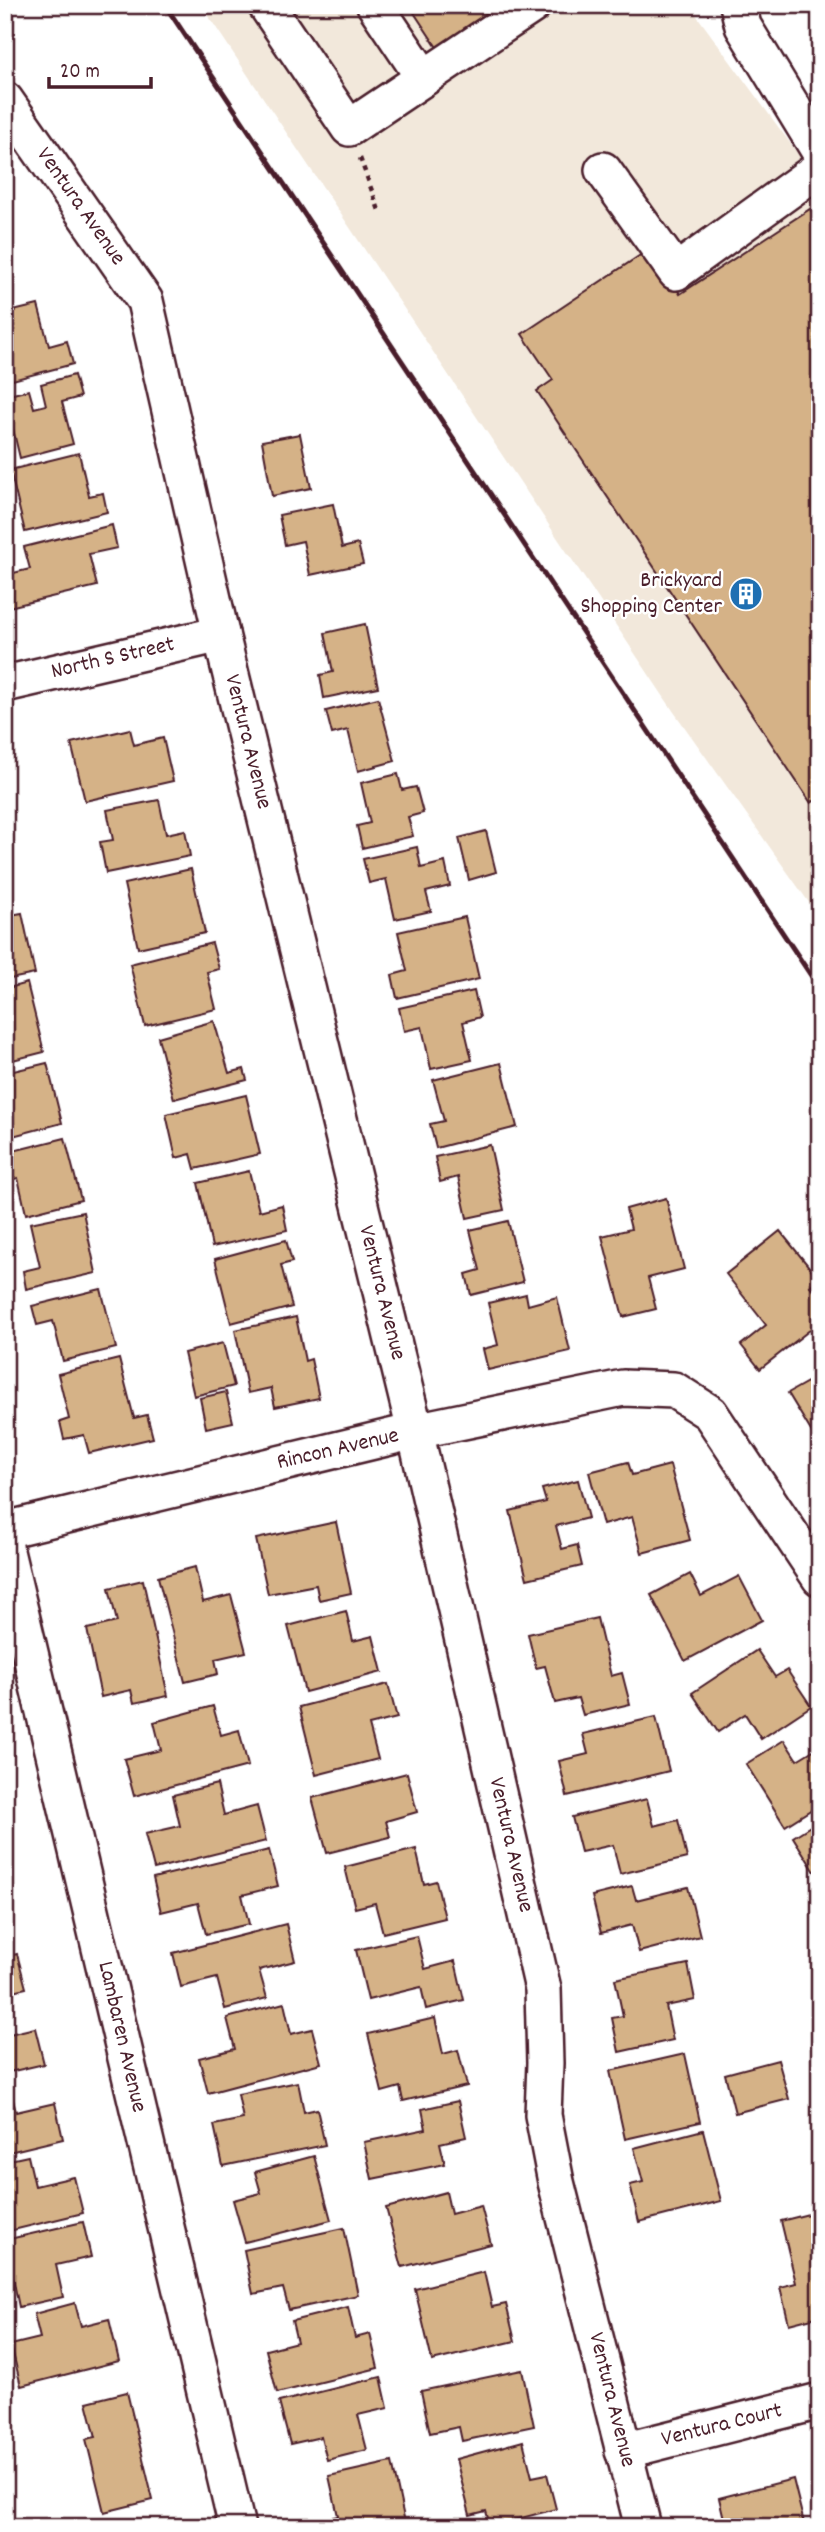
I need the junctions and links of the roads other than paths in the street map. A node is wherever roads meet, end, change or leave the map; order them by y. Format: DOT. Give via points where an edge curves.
graph roads {
  1 [pos="266,5"];
  2 [pos="375,5"];
  3 [pos="533,5"];
  4 [pos="738,5"];
  5 [pos="424,78"];
  6 [pos="5,100"];
  7 [pos="820,152"];
  8 [pos="820,168"];
  9 [pos="603,170"];
  10 [pos="221,634"];
  11 [pos="5,684"];
  12 [pos="415,1431"];
  13 [pos="5,1530"];
  14 [pos="5,1547"];
  15 [pos="820,1578"];
  16 [pos="820,2401"];
  17 [pos="623,2451"];
  18 [pos="237,2527"];
  19 [pos="643,2527"];
  1 -- 5 [label="street" via="349,128"];
  2 -- 5 [label="street"];
  3 -- 5 [label="street"];
  4 -- 7 [label="street" via="743,26"];
  6 -- 10 [label="street, Ventura Avenue" via="145,301"];
  8 -- 9 [label="street" via="676,272"];
  10 -- 11 [label="street, North S Street"];
  10 -- 12 [label="street, Ventura Avenue"];
  12 -- 13 [label="street, Rincon Avenue"];
  12 -- 15 [label="street, Rincon Avenue" via="624,1388 674,1390 710,1413"];
  12 -- 17 [label="street, Ventura Avenue" via="543,1989 543,2115"];
  14 -- 18 [label="street, Lambaren Avenue"];
  16 -- 17 [label="street, Ventura Court"];
  17 -- 19 [label="street, Ventura Avenue"];
}
